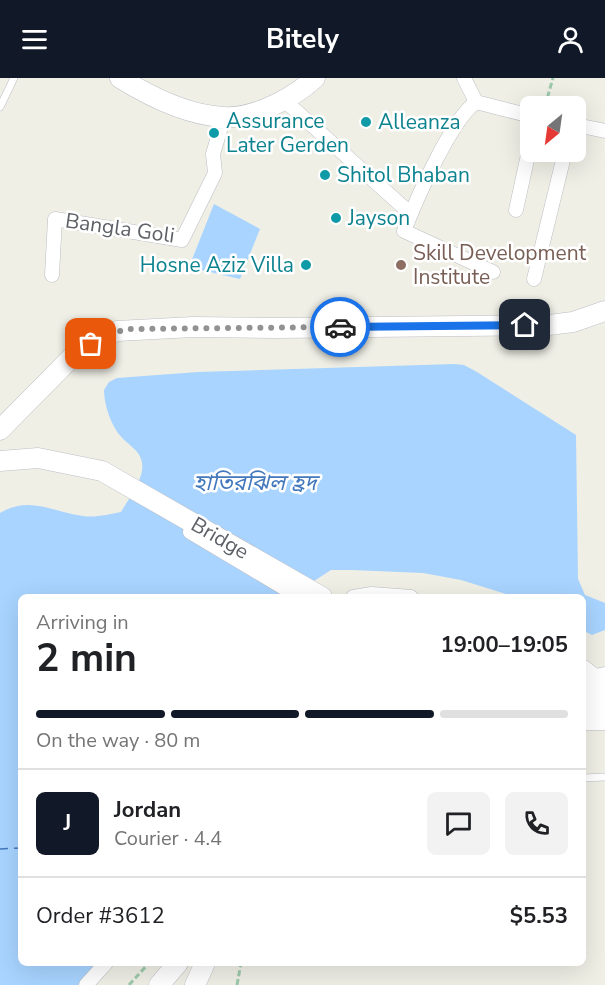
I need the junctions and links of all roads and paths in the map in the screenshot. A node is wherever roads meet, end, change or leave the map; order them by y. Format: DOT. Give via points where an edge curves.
graph roads {
  1 [pos="14,78"];
  2 [pos="120,78"];
  3 [pos="315,78"];
  4 [pos="464,78"];
  5 [pos="553,78"];
  6 [pos="548,96"];
  7 [pos="285,101"];
  8 [pos="476,102"];
  9 [pos="0,107"];
  10 [pos="520,113"];
  11 [pos="224,117"];
  12 [pos="586,127"];
  13 [pos="605,131"];
  14 [pos="526,162"];
  15 [pos="563,162"];
  16 [pos="516,210"];
  17 [pos="411,214"];
  18 [pos="493,272"];
  19 [pos="52,275"];
  20 [pos="534,279"];
  21 [pos="605,311"];
  22 [pos="0,430"];
  23 [pos="0,461"];
  24 [pos="0,466"];
  25 [pos="294,594"];
  26 [pos="317,594"];
  27 [pos="586,702"];
  28 [pos="605,702"];
  29 [pos="586,720"];
  30 [pos="605,720"];
  31 [pos="605,777"];
  32 [pos="586,778"];
  33 [pos="103,966"];
  34 [pos="146,966"];
  35 [pos="175,966"];
  36 [pos="204,966"];
  37 [pos="240,966"];
  38 [pos="86,985"];
  39 [pos="129,985"];
  40 [pos="159,985"];
  41 [pos="195,985"];
  42 [pos="237,985"];
  1 -- 9 [label="lane"];
  2 -- 11 [label="main road" via="156,98"];
  3 -- 7 [label="main road"];
  4 -- 8 [label="street"];
  5 -- 6 [label="path"];
  7 -- 11 [label="main road"];
  7 -- 17 [label="street"];
  8 -- 10 [label="street"];
  8 -- 17 [label="street" via="466,108"];
  11 -- 19 [label="street, Bangla Goli" via="213,154 215,173 182,240 55,219"];
  12 -- 13 [label="street"];
  14 -- 16 [label="street"];
  15 -- 20 [label="street"];
  17 -- 18 [label="street" via="404,231"];
  21 -- 22 [label="main road" via="549,325 117,331 73,356"];
  23 -- 26 [label="main road, Bridge" via="38,458 102,471"];
  24 -- 25 [label="street" via="59,466 104,481"];
  27 -- 28 [label="main road"];
  29 -- 30 [label="main road"];
  31 -- 32 [label="lane"];
  33 -- 38 [label="street"];
  34 -- 39 [label="path"];
  35 -- 40 [label="main road"];
  36 -- 41 [label="main road"];
  37 -- 42 [label="path"];
}
